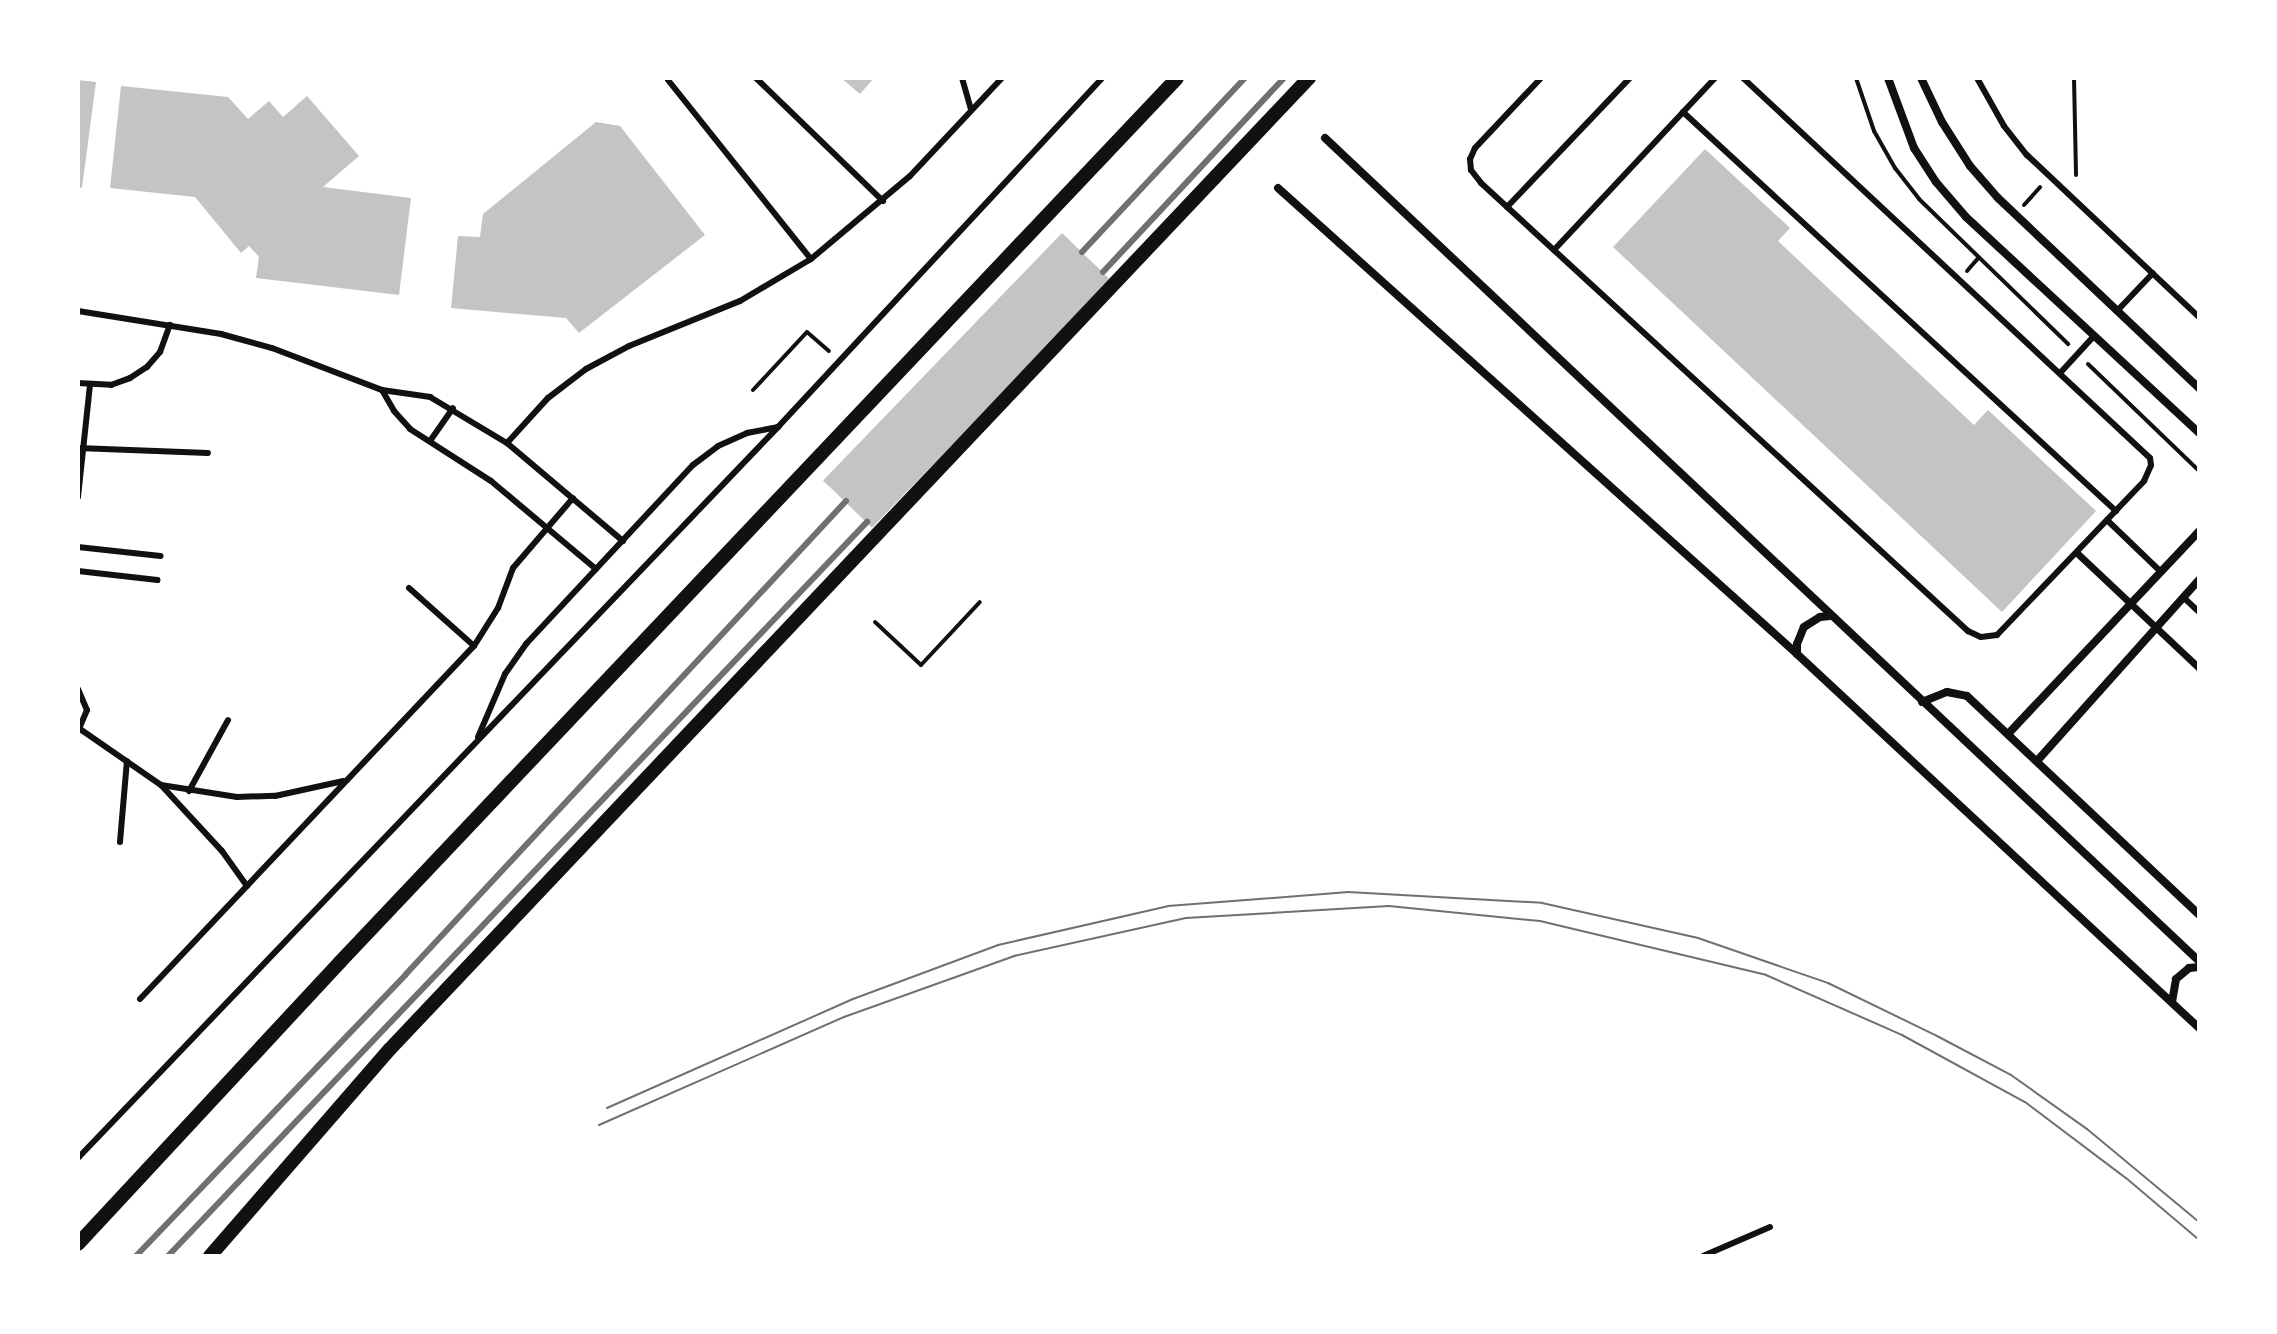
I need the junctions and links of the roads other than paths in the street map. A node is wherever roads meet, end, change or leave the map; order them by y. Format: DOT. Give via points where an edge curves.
graph roads {
  1 [pos="756,78"];
  2 [pos="962,78"];
  3 [pos="1002,78"];
  4 [pos="1102,78"];
  5 [pos="1177,78"];
  6 [pos="1309,78"];
  7 [pos="1541,78"];
  8 [pos="1630,78"];
  9 [pos="1715,78"];
  10 [pos="1743,78"];
  11 [pos="1888,78"];
  12 [pos="1921,78"];
  13 [pos="1977,78"];
  14 [pos="668,80"];
  15 [pos="971,110"];
  16 [pos="1683,112"];
  17 [pos="1325,138"];
  18 [pos="1278,188"];
  19 [pos="883,201"];
  20 [pos="1507,207"];
  21 [pos="1554,250"];
  22 [pos="811,259"];
  23 [pos="2153,273"];
  24 [pos="78,311"];
  25 [pos="2117,311"];
  26 [pos="2199,317"];
  27 [pos="170,325"];
  28 [pos="2094,336"];
  29 [pos="2061,372"];
  30 [pos="78,383"];
  31 [pos="90,385"];
  32 [pos="2199,388"];
  33 [pos="382,390"];
  34 [pos="453,408"];
  35 [pos="778,427"];
  36 [pos="2199,433"];
  37 [pos="430,441"];
  38 [pos="507,443"];
  39 [pos="81,448"];
  40 [pos="208,453"];
  41 [pos="78,497"];
  42 [pos="573,498"];
  43 [pos="2116,511"];
  44 [pos="2107,520"];
  45 [pos="547,527"];
  46 [pos="2199,531"];
  47 [pos="623,541"];
  48 [pos="78,547"];
  49 [pos="2077,553"];
  50 [pos="161,556"];
  51 [pos="596,569"];
  52 [pos="78,571"];
  53 [pos="2161,572"];
  54 [pos="157,580"];
  55 [pos="2199,580"];
  56 [pos="409,588"];
  57 [pos="2183,597"];
  58 [pos="2131,604"];
  59 [pos="2199,612"];
  60 [pos="1830,616"];
  61 [pos="2155,627"];
  62 [pos="474,646"];
  63 [pos="1797,654"];
  64 [pos="2199,668"];
  65 [pos="78,689"];
  66 [pos="1922,702"];
  67 [pos="228,720"];
  68 [pos="79,730"];
  69 [pos="2008,734"];
  70 [pos="477,740"];
  71 [pos="127,761"];
  72 [pos="2037,761"];
  73 [pos="347,780"];
  74 [pos="161,785"];
  75 [pos="189,791"];
  76 [pos="120,842"];
  77 [pos="247,886"];
  78 [pos="2199,915"];
  79 [pos="2199,964"];
  80 [pos="140,999"];
  81 [pos="2173,1003"];
  82 [pos="2199,1028"];
  83 [pos="78,1158"];
  84 [pos="1770,1227"];
  85 [pos="78,1244"];
  86 [pos="210,1256"];
  87 [pos="1703,1256"];
  1 -- 19 [label="lane"];
  2 -- 15 [label="lane"];
  3 -- 15 [label="lane"];
  4 -- 35 [label="lane"];
  5 -- 85 [label="street"];
  6 -- 86 [label="street" via="401,1038"];
  7 -- 20 [label="lane" via="1470,159 1481,183"];
  8 -- 20 [label="lane"];
  9 -- 16 [label="lane"];
  10 -- 29 [label="lane"];
  11 -- 28 [label="street" via="1908,135 1936,182 1966,217"];
  12 -- 25 [label="street" via="1970,166"];
  13 -- 23 [label="lane" via="2027,155"];
  14 -- 22 [label="lane"];
  15 -- 19 [label="lane"];
  16 -- 21 [label="lane"];
  16 -- 43 [label="lane"];
  17 -- 60 [label="street"];
  18 -- 63 [label="street"];
  19 -- 22 [label="lane"];
  20 -- 21 [label="lane"];
  21 -- 49 [label="lane" via="1974,634 1990,637 2006,629"];
  22 -- 38 [label="lane" via="740,301 586,369 548,398"];
  23 -- 25 [label="lane"];
  23 -- 26 [label="lane"];
  24 -- 27 [label="lane"];
  25 -- 32 [label="street"];
  27 -- 31 [label="lane" via="160,352 147,367 111,385"];
  27 -- 33 [label="lane" via="272,348"];
  28 -- 29 [label="lane"];
  28 -- 36 [label="street"];
  29 -- 43 [label="lane" via="2150,458 2149,473"];
  30 -- 31 [label="lane"];
  31 -- 39 [label="lane"];
  33 -- 34 [label="lane" via="430,397"];
  33 -- 37 [label="lane" via="402,420"];
  34 -- 37 [label="lane"];
  34 -- 38 [label="lane"];
  35 -- 47 [label="lane" via="718,446 693,465"];
  35 -- 70 [label="lane"];
  37 -- 45 [label="lane"];
  38 -- 42 [label="lane"];
  39 -- 40 [label="lane"];
  39 -- 41 [label="lane"];
  42 -- 45 [label="lane"];
  42 -- 47 [label="lane"];
  43 -- 44 [label="lane"];
  44 -- 49 [label="lane"];
  44 -- 53 [label="lane"];
  45 -- 51 [label="lane"];
  45 -- 62 [label="lane" via="513,568 494,616"];
  46 -- 53 [label="street"];
  47 -- 51 [label="lane"];
  48 -- 50 [label="lane"];
  49 -- 58 [label="street"];
  51 -- 70 [label="lane" via="505,674"];
  52 -- 54 [label="lane"];
  53 -- 58 [label="street"];
  55 -- 57 [label="street"];
  56 -- 62 [label="lane"];
  57 -- 59 [label="lane"];
  57 -- 61 [label="street"];
  58 -- 61 [label="street"];
  58 -- 69 [label="street"];
  60 -- 63 [label="street" via="1804,627"];
  60 -- 66 [label="street"];
  61 -- 64 [label="street"];
  61 -- 72 [label="street"];
  62 -- 73 [label="lane"];
  63 -- 81 [label="street"];
  65 -- 68 [label="lane" via="87,710"];
  66 -- 69 [label="street" via="1947,692 1962,693"];
  66 -- 79 [label="street"];
  67 -- 75 [label="lane"];
  68 -- 71 [label="lane"];
  69 -- 72 [label="street"];
  70 -- 83 [label="lane"];
  71 -- 74 [label="lane"];
  71 -- 76 [label="lane"];
  72 -- 78 [label="street"];
  73 -- 75 [label="lane" via="275,796"];
  73 -- 77 [label="lane"];
  74 -- 75 [label="lane"];
  74 -- 77 [label="lane"];
  77 -- 80 [label="lane"];
  79 -- 81 [label="street" via="2176,979"];
  81 -- 82 [label="street"];
  84 -- 87 [label="lane"];
}
